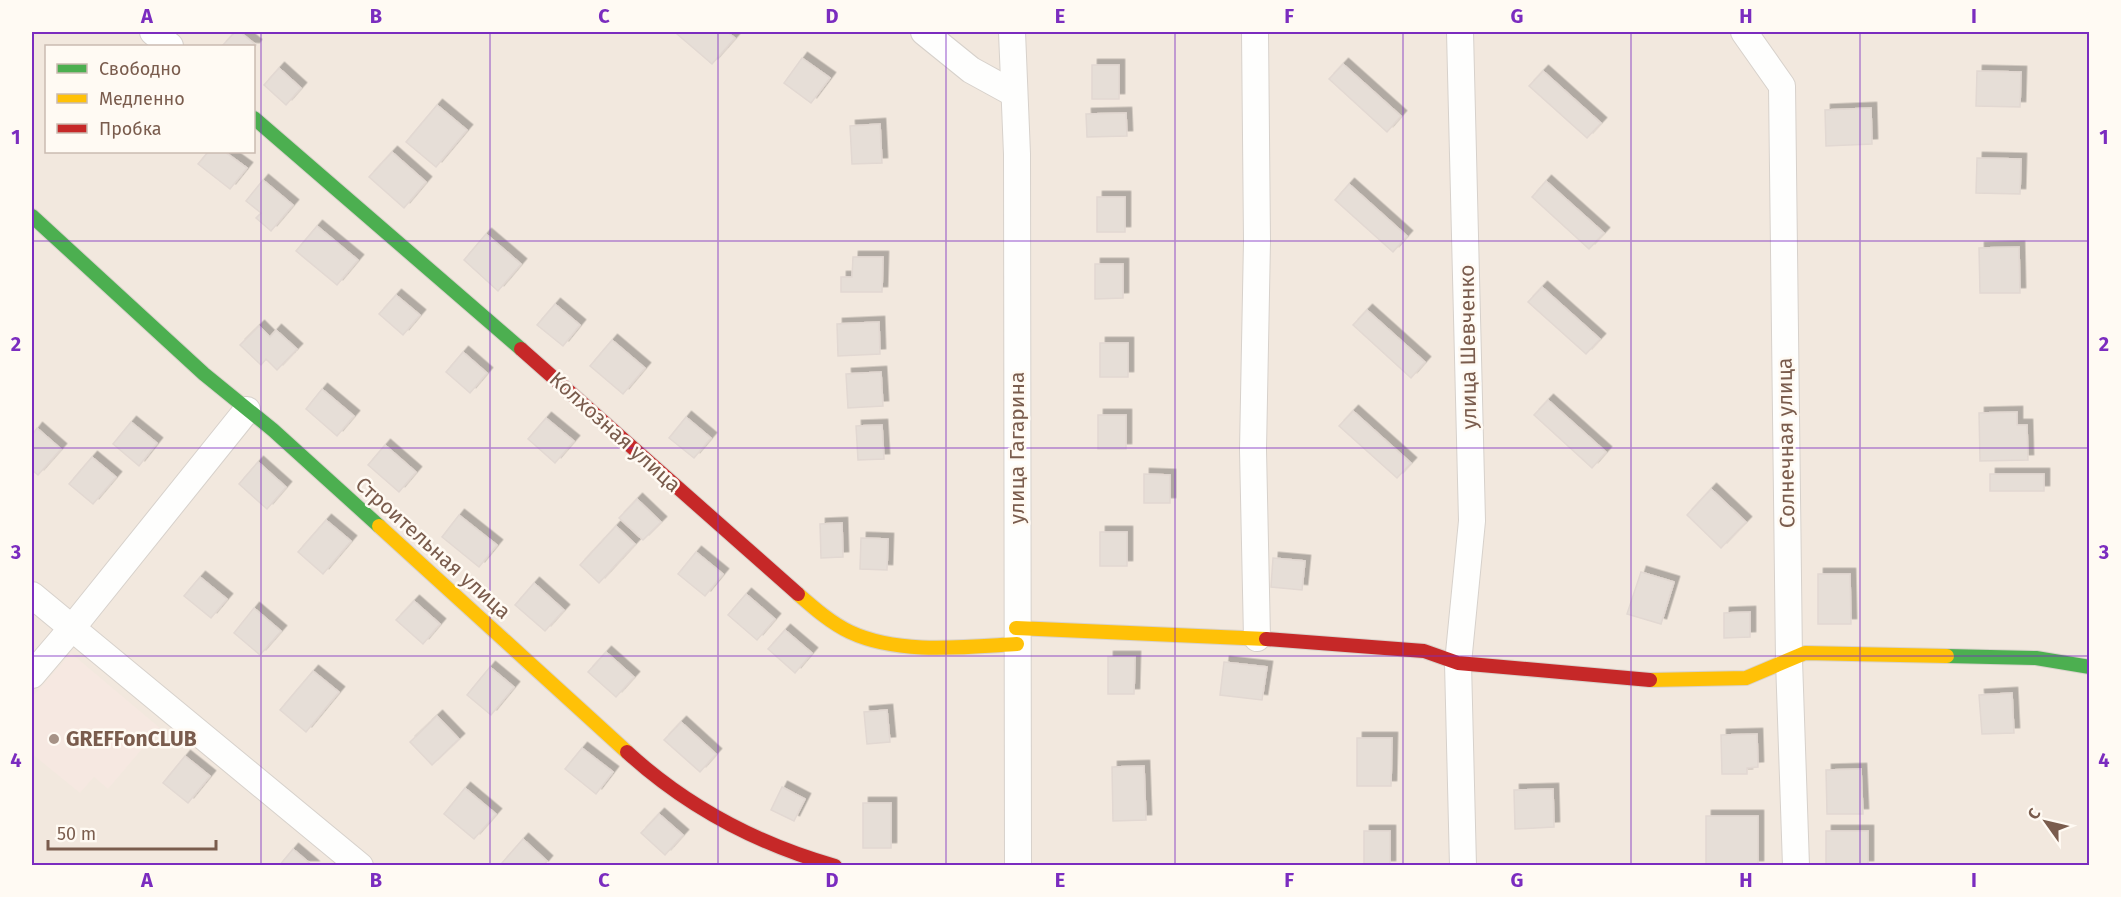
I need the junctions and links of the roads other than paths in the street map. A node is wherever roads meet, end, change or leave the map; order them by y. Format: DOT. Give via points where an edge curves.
graph roads {
  1 [pos="153,32"];
  2 [pos="924,32"];
  3 [pos="1012,32"];
  4 [pos="1255,32"];
  5 [pos="1460,32"];
  6 [pos="1744,32"];
  7 [pos="169,45"];
  8 [pos="1012,93"];
  9 [pos="255,119"];
  10 [pos="32,216"];
  11 [pos="247,410"];
  12 [pos="32,595"];
  13 [pos="72,628"];
  14 [pos="1017,636"];
  15 [pos="1257,638"];
  16 [pos="1789,660"];
  17 [pos="1458,663"];
  18 [pos="2090,668"];
  19 [pos="32,675"];
  20 [pos="360,866"];
  21 [pos="836,866"];
  22 [pos="1018,866"];
  23 [pos="1463,866"];
  24 [pos="1796,866"];
  1 -- 7 [label="street"];
  2 -- 8 [label="street" via="972,70"];
  3 -- 8 [label="street, улица Гагарина"];
  4 -- 15 [label="street" via="1253,450"];
  5 -- 17 [label="street, улица Шевченко" via="1472,521"];
  6 -- 16 [label="street, Солнечная улица" via="1782,86"];
  8 -- 14 [label="street, улица Гагарина" via="1017,154"];
  9 -- 14 [label="street, Колхозная улица" via="818,612 852,634 878,642 987,646"];
  10 -- 11 [label="street, Строительная улица"];
  11 -- 13 [label="street"];
  11 -- 21 [label="street, Строительная улица" via="643,767 696,806 761,842"];
  12 -- 13 [label="street"];
  13 -- 19 [label="street"];
  13 -- 20 [label="street"];
  14 -- 15 [label="street, Колхозная улица"];
  14 -- 22 [label="street, улица Гагарина"];
  15 -- 17 [label="street, Колхозная улица" via="1424,651"];
  16 -- 17 [label="street, Колхозная улица" via="1746,678 1655,680"];
  16 -- 18 [label="street, Колхозная улица" via="1805,653 2036,658"];
  16 -- 24 [label="street, Солнечная улица"];
  17 -- 23 [label="street, улица Шевченко"];
}
